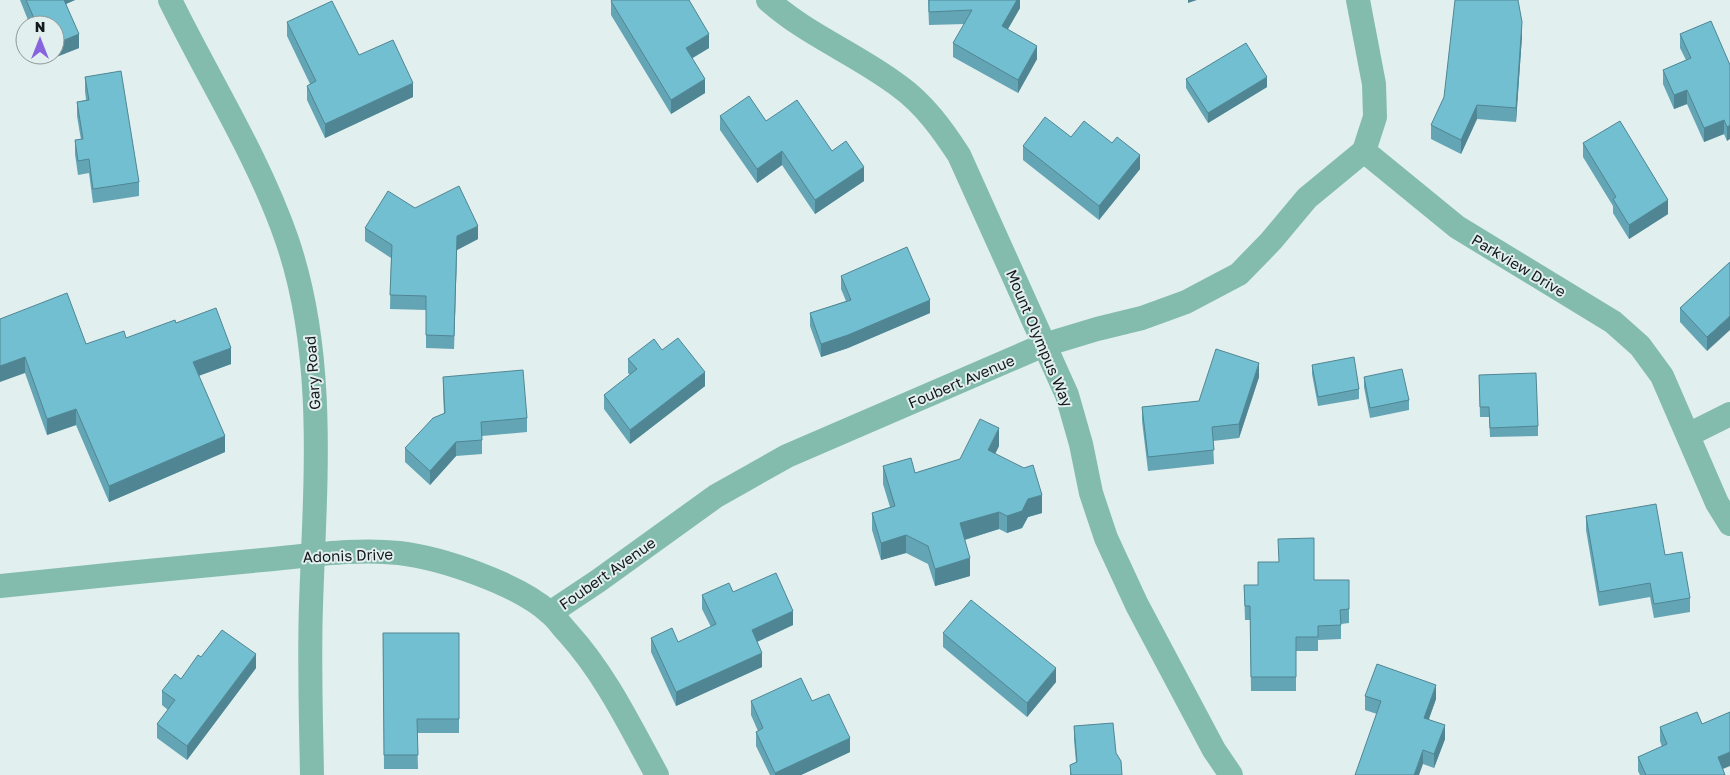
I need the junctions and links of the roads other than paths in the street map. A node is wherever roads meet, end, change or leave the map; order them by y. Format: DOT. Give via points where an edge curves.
graph roads {
  1 [pos="170,0"];
  2 [pos="768,0"];
  3 [pos="1358,0"];
  4 [pos="1364,151"];
  5 [pos="1044,345"];
  6 [pos="1730,414"];
  7 [pos="1688,435"];
  8 [pos="1730,524"];
  9 [pos="314,555"];
  10 [pos="0,586"];
  11 [pos="550,613"];
  12 [pos="312,775"];
  13 [pos="657,775"];
  14 [pos="1231,775"];
  1 -- 9 [label="street, Gary Road" via="256,164 287,241 299,281 308,321 313,380"];
  2 -- 5 [label="street, Mount Olympus Way" via="816,35 901,87 943,130 960,155"];
  3 -- 4 [label="street" via="1374,84 1375,117"];
  4 -- 5 [label="street, Foubert Avenue" via="1307,198 1239,274 1186,302 1142,318"];
  4 -- 7 [label="street, Parkview Drive" via="1457,227 1613,322 1640,346 1662,376"];
  5 -- 11 [label="street, Foubert Avenue" via="787,456 716,496"];
  5 -- 14 [label="street, Mount Olympus Way" via="1067,395 1091,493 1106,538 1137,605 1214,750"];
  6 -- 7 [label="street"];
  7 -- 8 [label="street, Parkview Drive" via="1717,503"];
  9 -- 10 [label="street, Adonis Drive"];
  9 -- 11 [label="street, Adonis Drive" via="368,551 434,560 498,583"];
  9 -- 12 [label="street, Gary Road" via="311,606"];
  11 -- 13 [label="street, Adonis Drive" via="606,683"];
}
